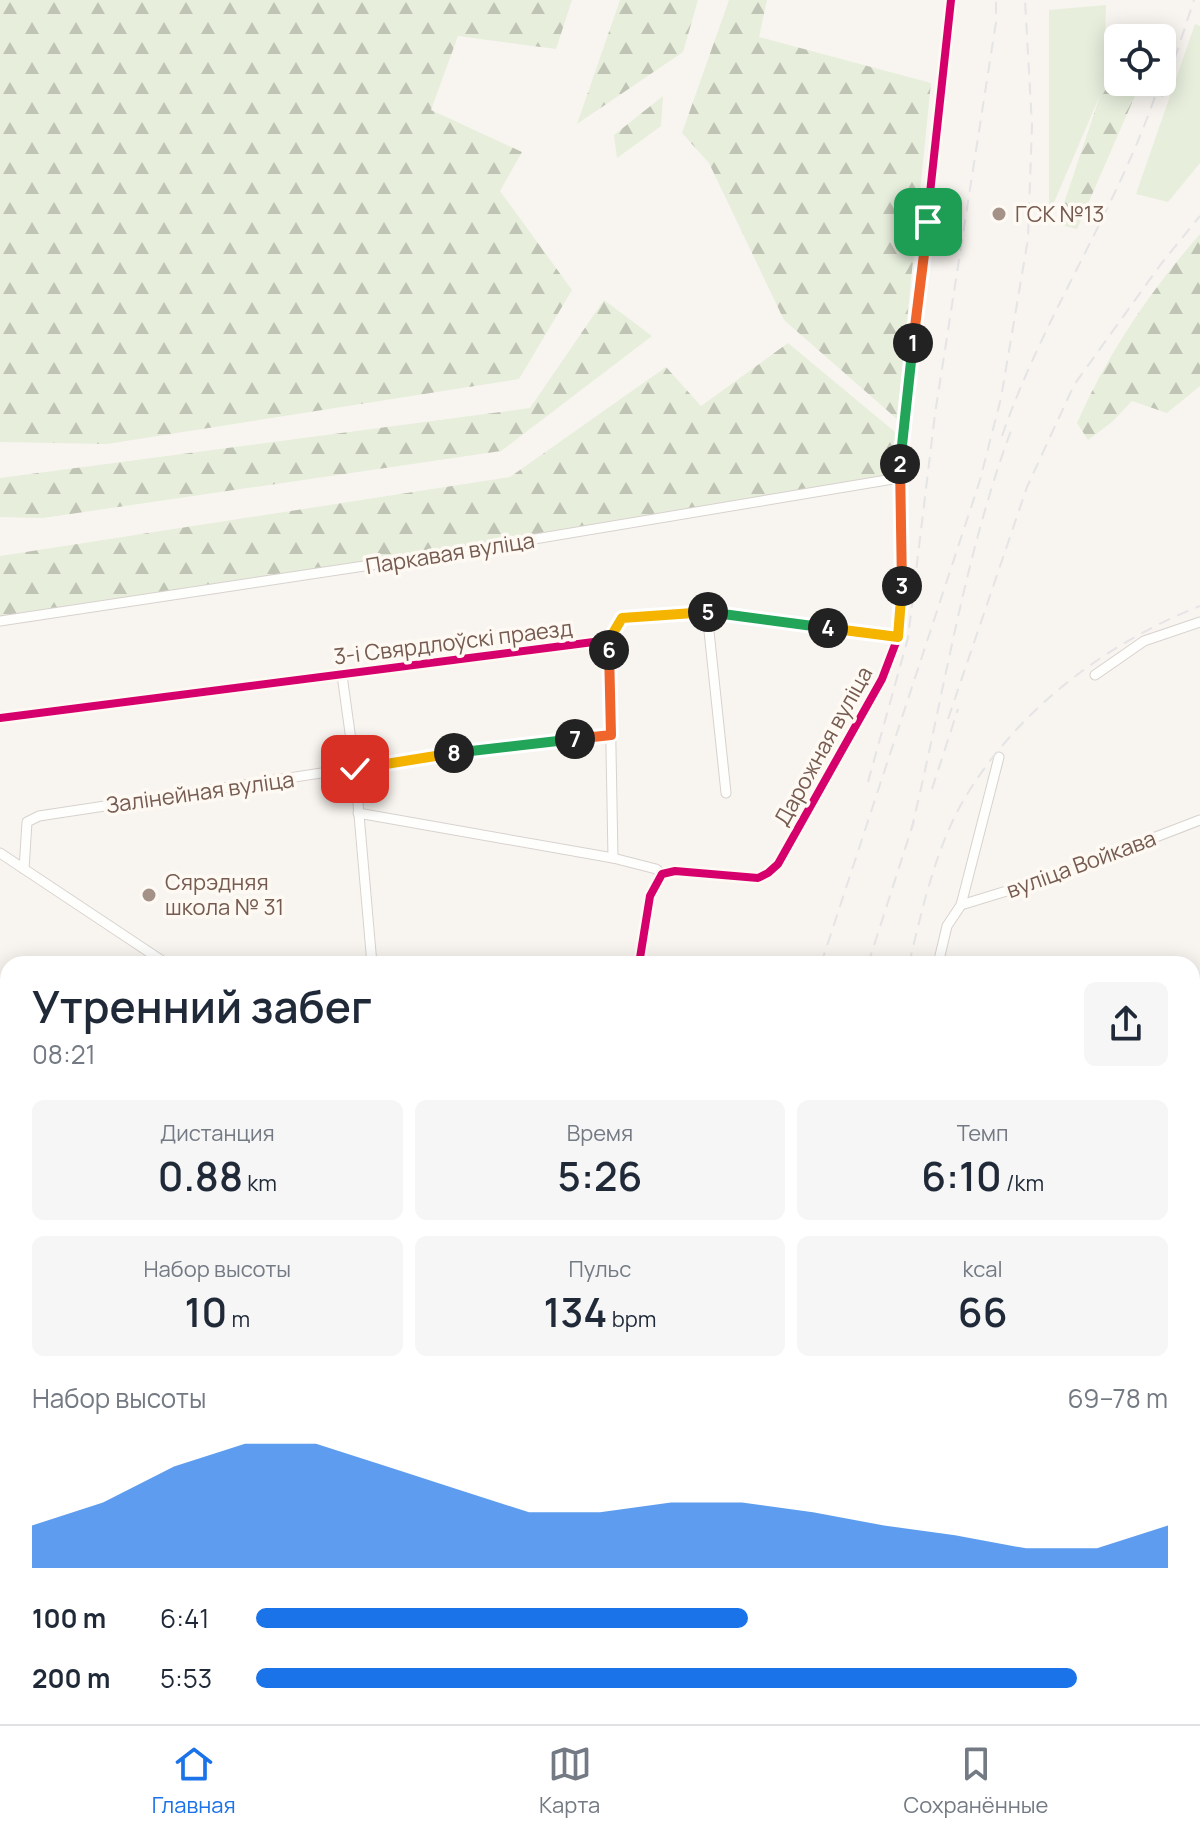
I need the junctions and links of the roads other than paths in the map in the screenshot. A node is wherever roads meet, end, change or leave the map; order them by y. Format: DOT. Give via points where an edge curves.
graph roads {
  1 [pos="951,0"];
  2 [pos="899,478"];
  3 [pos="707,612"];
  4 [pos="0,621"];
  5 [pos="1200,622"];
  6 [pos="898,637"];
  7 [pos="609,640"];
  8 [pos="342,675"];
  9 [pos="1095,675"];
  10 [pos="0,718"];
  11 [pos="611,735"];
  12 [pos="999,757"];
  13 [pos="355,769"];
  14 [pos="726,793"];
  15 [pos="358,813"];
  16 [pos="1200,820"];
  17 [pos="0,853"];
  18 [pos="613,858"];
  19 [pos="24,869"];
  20 [pos="662,874"];
  21 [pos="961,905"];
  22 [pos="155,956"];
  23 [pos="371,956"];
  24 [pos="640,956"];
  25 [pos="940,956"];
  1 -- 2 [label="street, Дарожная вуліца"];
  2 -- 4 [label="street, Паркавая вуліца"];
  2 -- 6 [label="street, Дарожная вуліца" via="903,597"];
  3 -- 6 [label="street"];
  3 -- 7 [label="street" via="626,617"];
  3 -- 14 [label="street"];
  5 -- 9 [label="street" via="1144,641"];
  6 -- 20 [label="street, Дарожная вуліца" via="882,679 778,864 758,878"];
  7 -- 8 [label="street, 3-і Свярдлоўскі праезд"];
  7 -- 11 [label="street"];
  8 -- 10 [label="street, 3-і Свярдлоўскі праезд"];
  8 -- 13 [label="street"];
  11 -- 13 [label="street, Залінейная вуліца"];
  11 -- 18 [label="street"];
  12 -- 21 [label="street"];
  13 -- 15 [label="street"];
  13 -- 19 [label="street, Залінейная вуліца" via="32,818 27,822"];
  15 -- 18 [label="street"];
  15 -- 23 [label="street"];
  16 -- 21 [label="street, вуліца Войкава" via="1052,877"];
  17 -- 19 [label="street"];
  18 -- 20 [label="street"];
  19 -- 22 [label="street"];
  20 -- 24 [label="street" via="650,896"];
  21 -- 25 [label="street" via="947,926"];
}
